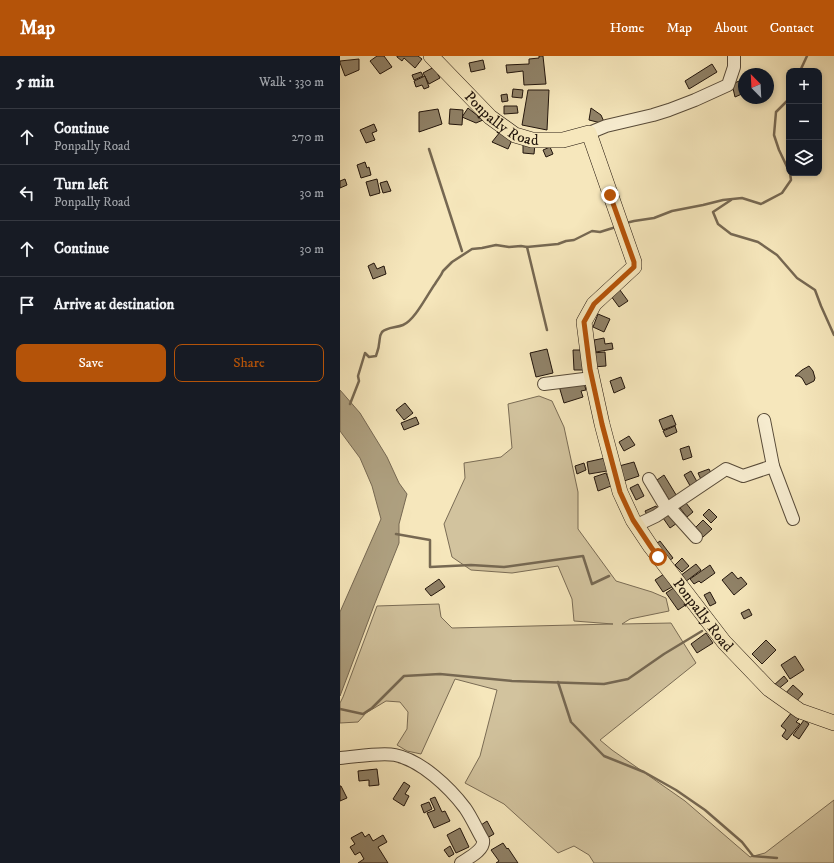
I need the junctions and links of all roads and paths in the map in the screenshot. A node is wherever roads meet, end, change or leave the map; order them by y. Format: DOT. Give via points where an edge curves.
graph roads {
  1 [pos="431,56"];
  2 [pos="734,56"];
  3 [pos="589,133"];
  4 [pos="592,378"];
  5 [pos="544,384"];
  6 [pos="764,420"];
  7 [pos="773,466"];
  8 [pos="649,479"];
  9 [pos="668,508"];
  10 [pos="793,519"];
  11 [pos="637,526"];
  12 [pos="696,537"];
  13 [pos="834,723"];
  14 [pos="340,758"];
  15 [pos="478,858"];
  16 [pos="461,863"];
  1 -- 3 [label="main road, Ponpally Road" via="490,117 515,135 532,140 563,140"];
  2 -- 3 [label="street" via="734,67 728,85 668,110"];
  3 -- 4 [label="main road, Ponpally Road" via="634,262 634,267 594,304 584,322"];
  4 -- 5 [label="street"];
  4 -- 11 [label="main road, Ponpally Road" via="620,492"];
  6 -- 7 [label="street"];
  7 -- 9 [label="street" via="743,476 726,468"];
  7 -- 10 [label="street"];
  8 -- 9 [label="street"];
  9 -- 11 [label="street"];
  9 -- 12 [label="street"];
  11 -- 13 [label="main road, Ponpally Road" via="724,642 769,689 800,711"];
  14 -- 15 [label="street" via="395,755 426,769 450,790 466,809 484,844"];
  15 -- 16 [label="street"];
}
